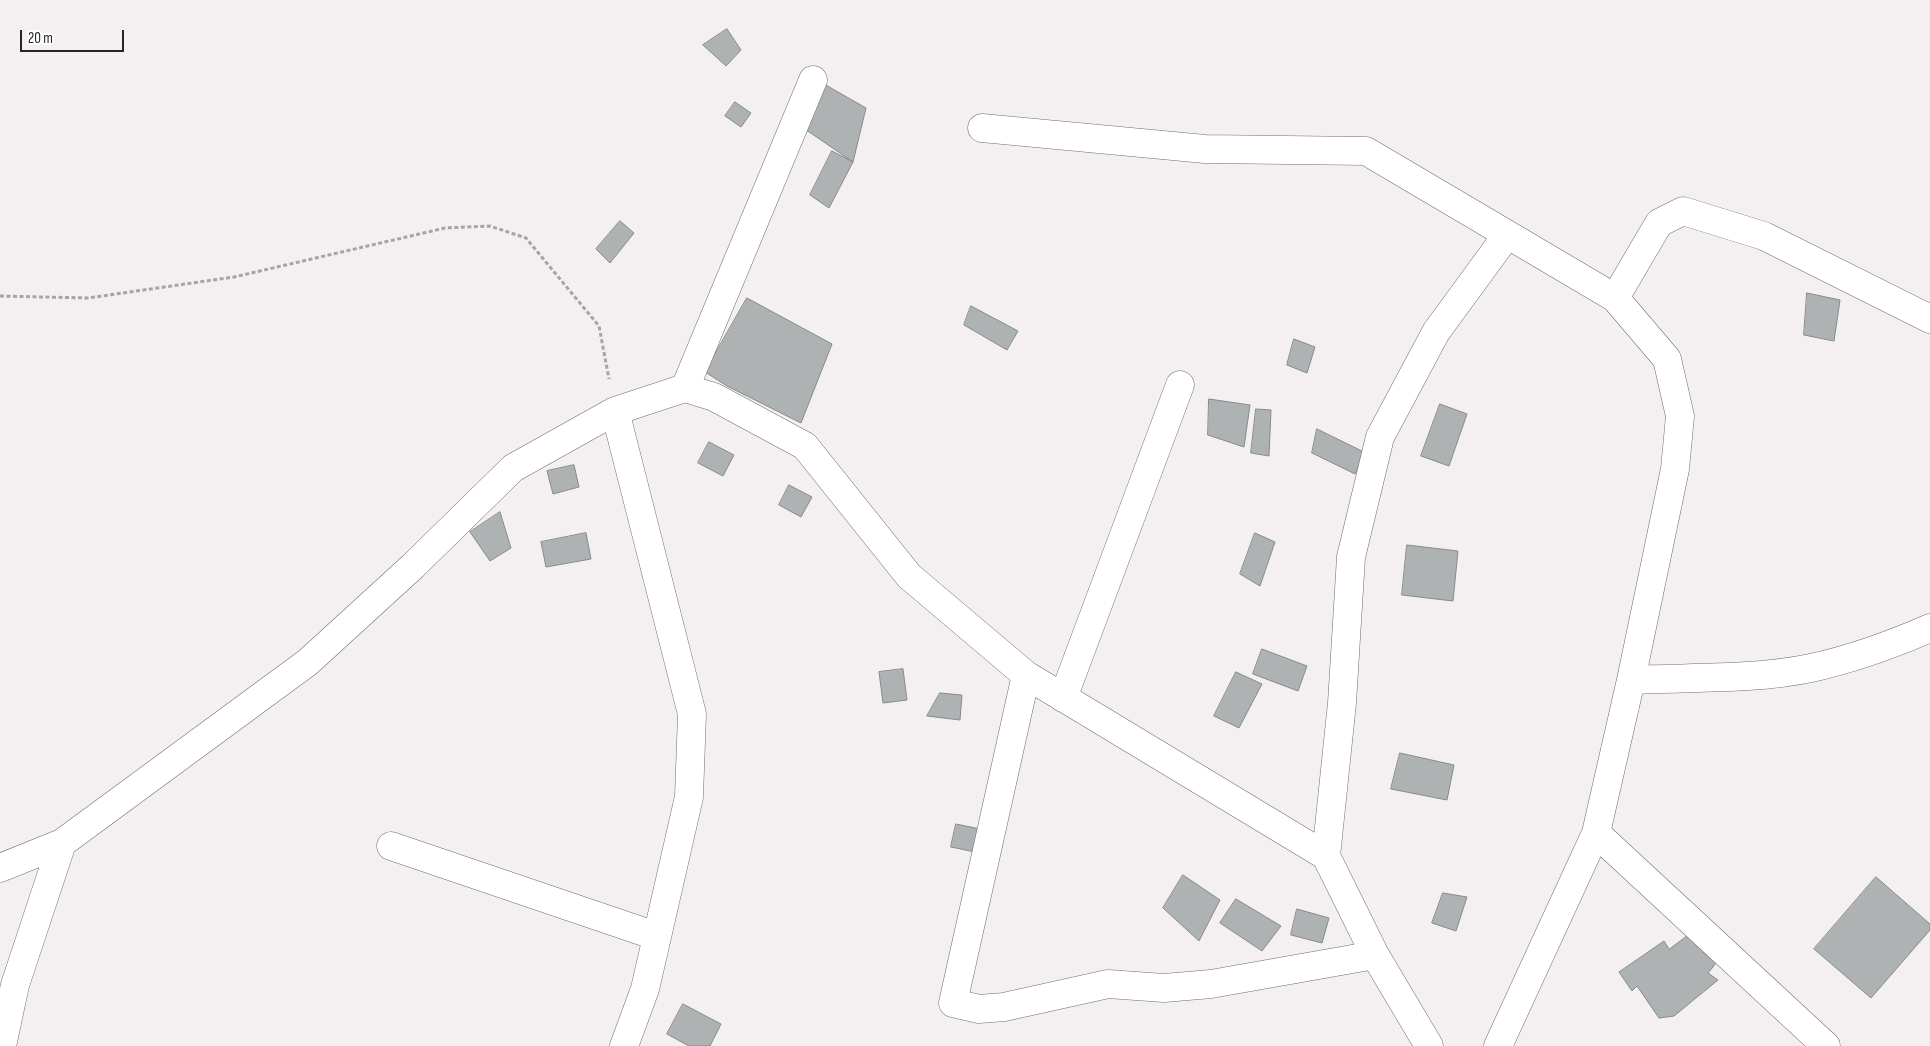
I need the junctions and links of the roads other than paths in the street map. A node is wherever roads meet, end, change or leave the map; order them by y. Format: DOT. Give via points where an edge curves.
graph roads {
  1 [pos="813,80"];
  2 [pos="982,128"];
  3 [pos="1507,235"];
  4 [pos="1616,298"];
  5 [pos="1930,319"];
  6 [pos="1180,385"];
  7 [pos="685,388"];
  8 [pos="615,411"];
  9 [pos="1930,628"];
  10 [pos="1026,675"];
  11 [pos="1631,680"];
  12 [pos="1063,698"];
  13 [pos="1596,833"];
  14 [pos="62,843"];
  15 [pos="391,846"];
  16 [pos="1326,856"];
  17 [pos="0,868"];
  18 [pos="656,936"];
  19 [pos="1375,955"];
  20 [pos="2,1046"];
  21 [pos="624,1046"];
  22 [pos="1429,1046"];
  23 [pos="1498,1046"];
  24 [pos="1826,1046"];
  1 -- 7 [label="street"];
  2 -- 3 [label="street" via="1204,148 1366,151"];
  3 -- 4 [label="street"];
  3 -- 16 [label="street" via="1436,332 1380,437 1352,557 1342,703"];
  4 -- 5 [label="street" via="1659,223 1683,211 1764,236"];
  4 -- 11 [label="street" via="1667,359 1680,416 1675,470"];
  6 -- 12 [label="street"];
  7 -- 8 [label="street"];
  7 -- 10 [label="street" via="714,398 805,446 909,576"];
  8 -- 14 [label="street" via="513,468 414,566 308,662"];
  8 -- 18 [label="street" via="692,714 689,797"];
  9 -- 11 [label="street" via="1873,652 1809,668 1761,674"];
  10 -- 12 [label="street"];
  10 -- 19 [label="street" via="953,1003 979,1009 1004,1007 1108,984 1164,988 1211,984"];
  11 -- 13 [label="street"];
  12 -- 16 [label="street"];
  13 -- 23 [label="street"];
  13 -- 24 [label="street"];
  14 -- 17 [label="street"];
  14 -- 20 [label="street" via="15,985"];
  15 -- 18 [label="street"];
  16 -- 19 [label="street"];
  18 -- 21 [label="street" via="645,989"];
  19 -- 22 [label="street"];
}
